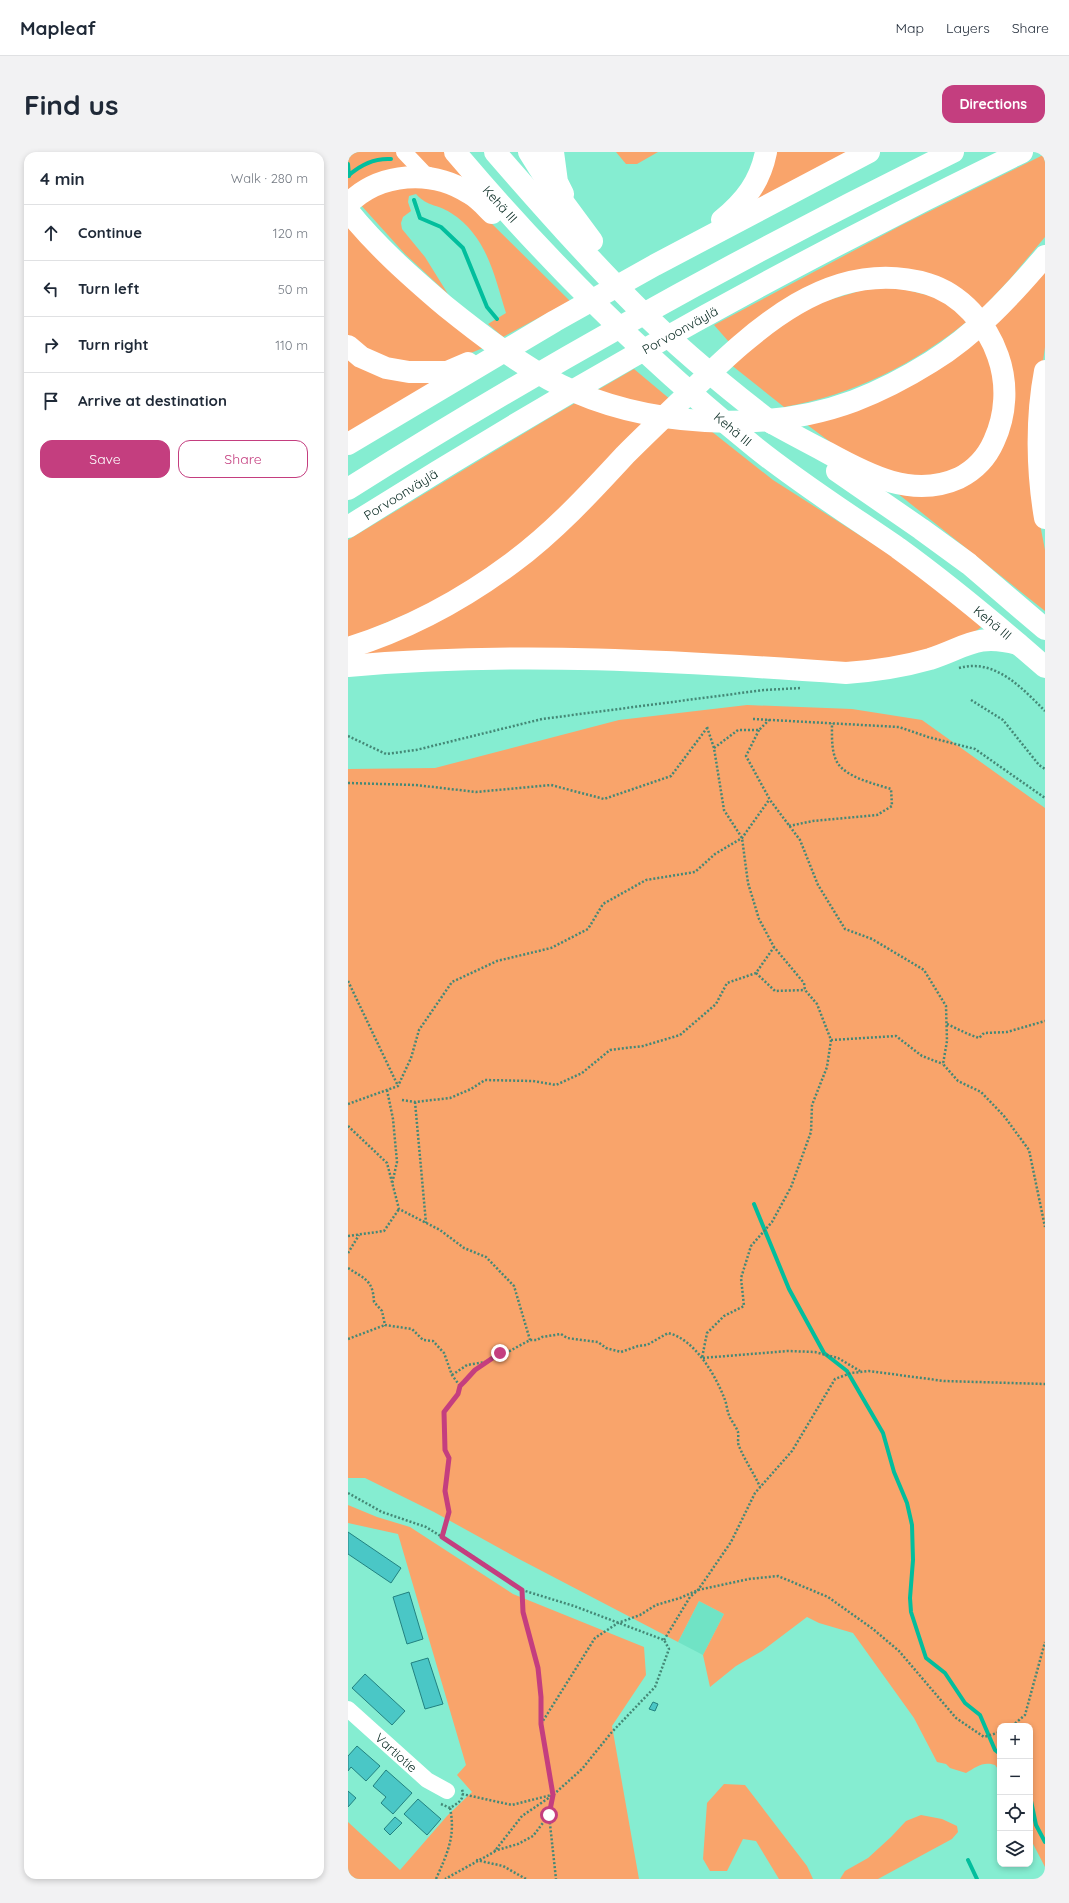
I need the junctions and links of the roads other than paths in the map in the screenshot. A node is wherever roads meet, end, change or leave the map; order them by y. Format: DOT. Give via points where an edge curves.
graph roads {
  1 [pos="404,152"];
  2 [pos="455,152"];
  3 [pos="495,152"];
  4 [pos="529,152"];
  5 [pos="553,152"];
  6 [pos="766,152"];
  7 [pos="869,152"];
  8 [pos="952,152"];
  9 [pos="1022,152"];
  10 [pos="436,178"];
  11 [pos="348,204"];
  12 [pos="348,211"];
  13 [pos="572,215"];
  14 [pos="527,235"];
  15 [pos="1045,256"];
  16 [pos="655,265"];
  17 [pos="635,305"];
  18 [pos="517,344"];
  19 [pos="348,346"];
  20 [pos="1045,371"];
  21 [pos="772,423"];
  22 [pos="348,444"];
  23 [pos="348,489"];
  24 [pos="1045,518"];
  25 [pos="348,527"];
  26 [pos="1045,629"];
  27 [pos="1019,644"];
  28 [pos="348,648"];
  29 [pos="348,666"];
  30 [pos="1045,667"];
  31 [pos="348,1709"];
  32 [pos="447,1791"];
  1 -- 10 [label="street" via="424,173"];
  2 -- 14 [label="highway, Kehä III"];
  3 -- 17 [label="highway"];
  4 -- 13 [label="highway"];
  5 -- 13 [label="highway" via="558,182"];
  6 -- 16 [label="highway" via="757,179 744,200 712,228"];
  7 -- 16 [label="highway"];
  8 -- 23 [label="highway" via="875,190 587,347"];
  9 -- 25 [label="highway, Porvoonväylä" via="888,219 612,369 509,428"];
  10 -- 11 [label="highway" via="415,177 376,184"];
  10 -- 14 [label="highway" via="470,193 500,220"];
  12 -- 15 [label="highway" via="388,257 479,334 527,366 561,385 617,407 693,420 734,422 816,411 853,401 897,381 933,362 964,338 1021,284"];
  13 -- 17 [label="highway" via="609,262"];
  14 -- 27 [label="highway, Kehä III" via="659,366 757,449 899,549"];
  16 -- 18 [label="highway"];
  17 -- 21 [label="highway" via="728,389"];
  18 -- 19 [label="highway" via="447,372 409,372 386,368 361,357"];
  18 -- 22 [label="highway"];
  20 -- 24 [label="highway" via="1041,402 1040,474"];
  21 -- 26 [label="highway" via="969,564"];
  21 -- 28 [label="highway" via="865,474 908,486 949,483 966,475 980,464 998,432 1004,408 999,358 989,335 974,314 958,300 934,286 908,278 880,277 853,281 800,301 737,346 640,440 566,517 513,563 425,618"];
  27 -- 29 [label="highway" via="988,639 969,643 904,666 846,673 661,661 542,657 428,660"];
  27 -- 30 [label="highway, Kehä III"];
  31 -- 32 [label="street, Vartiotie" via="427,1780"];
}
